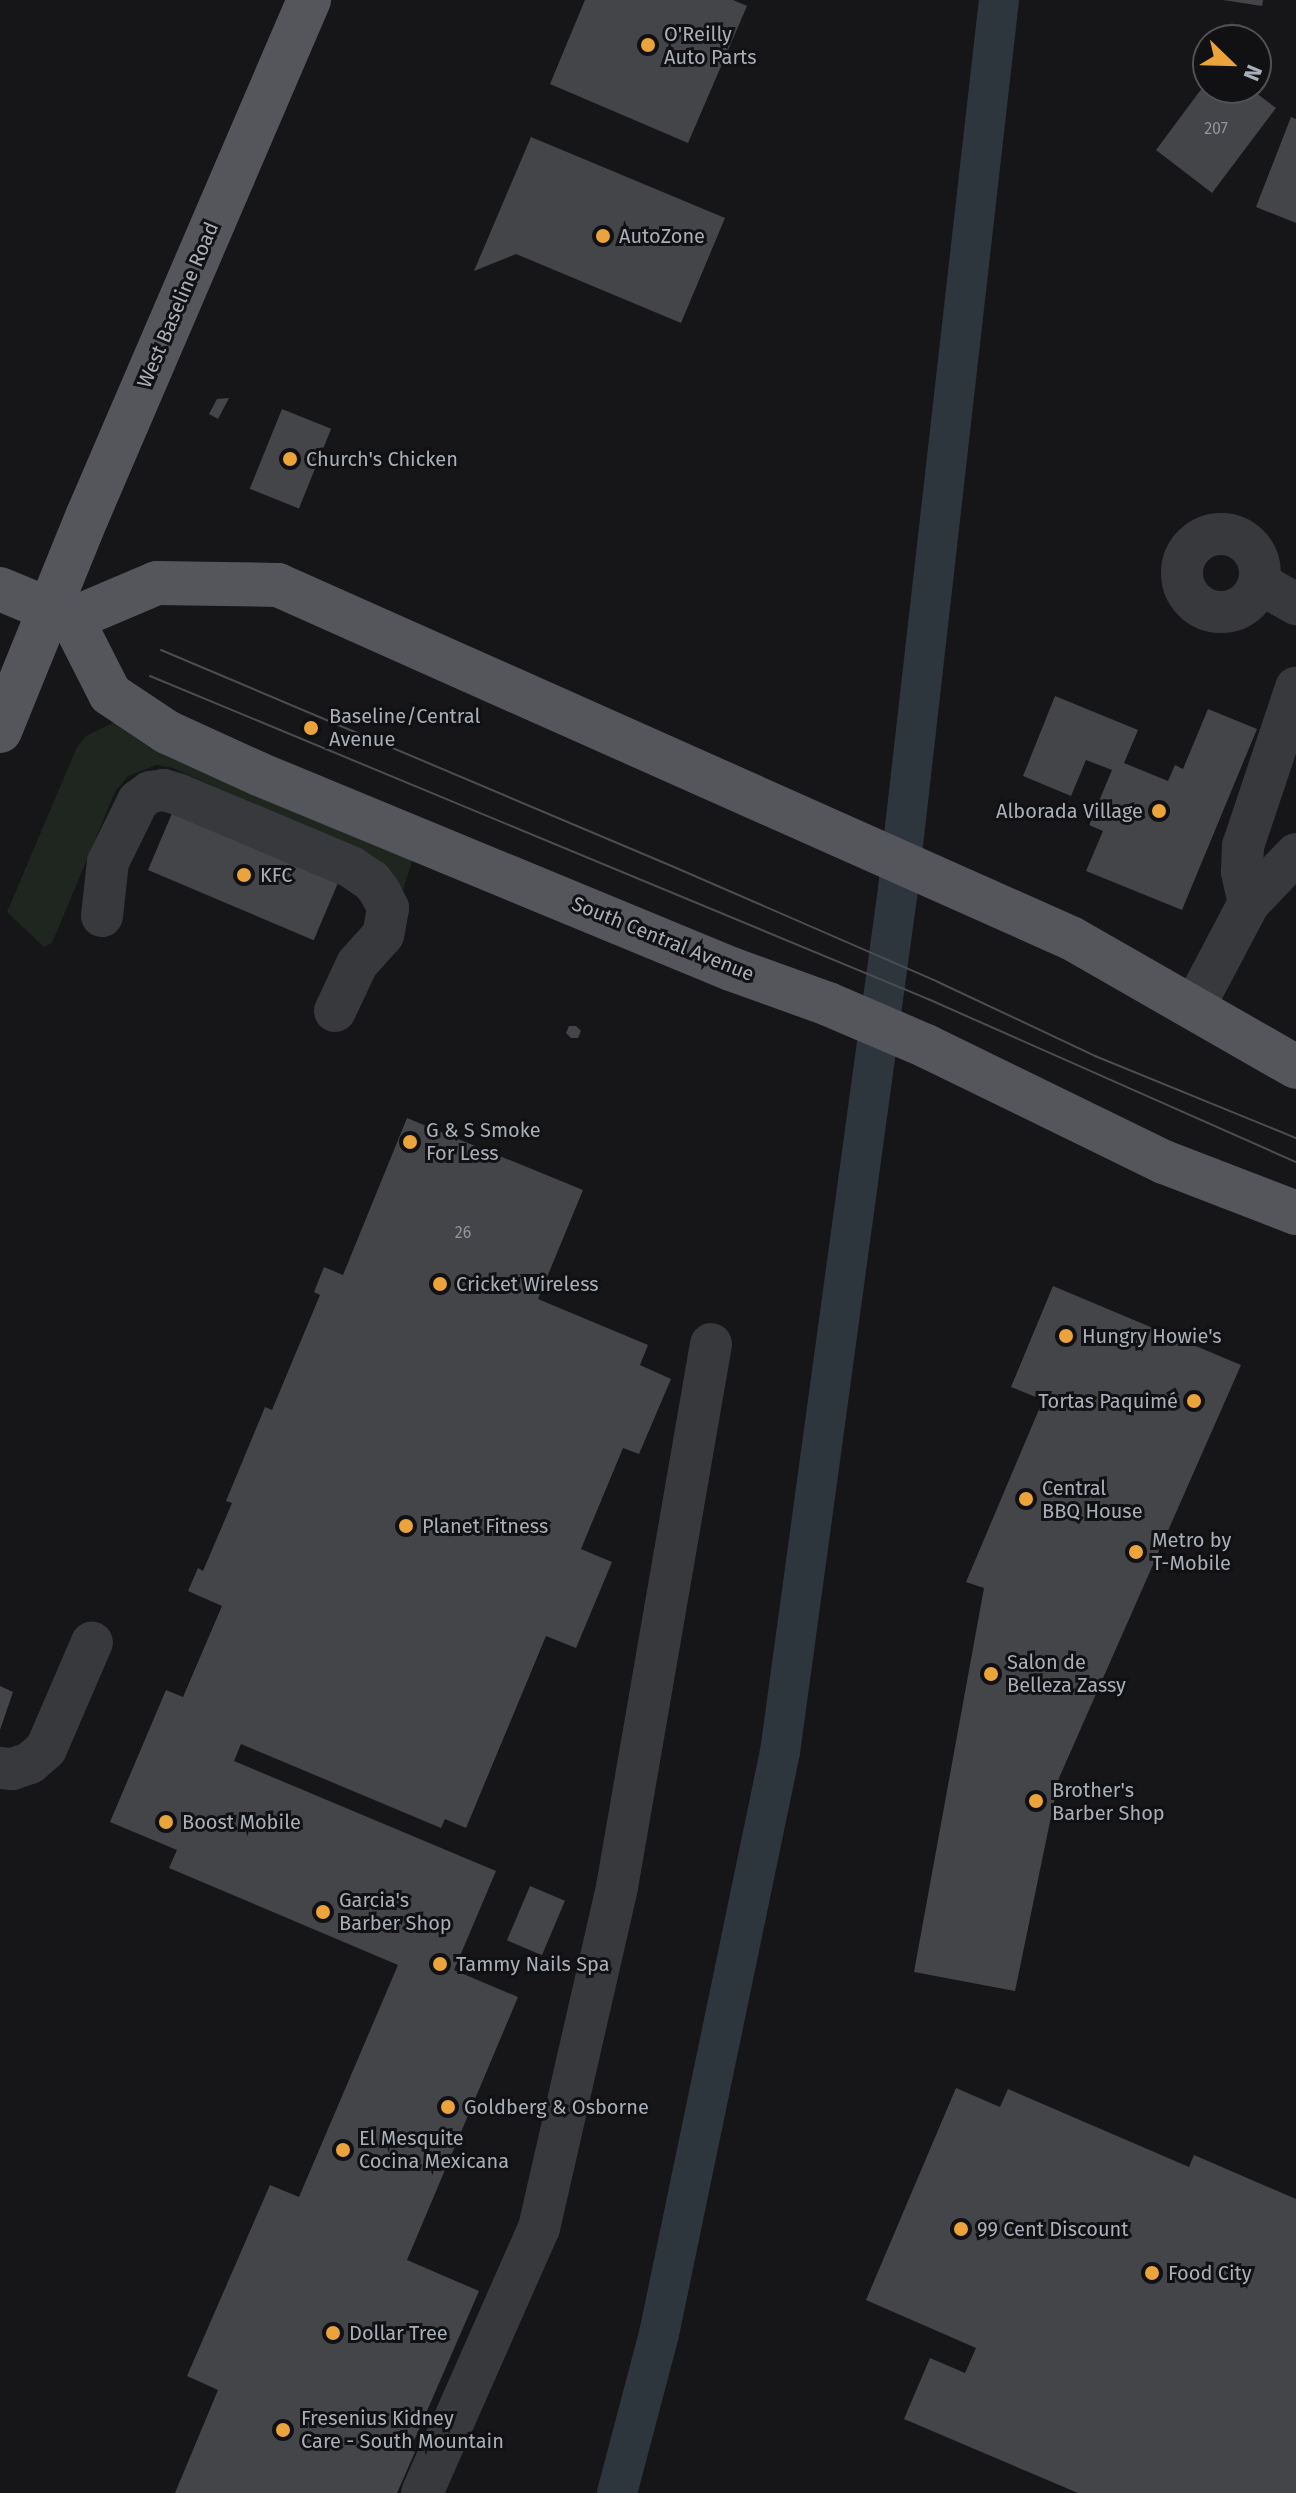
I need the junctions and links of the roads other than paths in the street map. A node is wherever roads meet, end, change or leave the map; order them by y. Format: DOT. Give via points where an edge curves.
graph roads {
  1 [pos="309,0"];
  2 [pos="1259,583"];
  3 [pos="0,589"];
  4 [pos="1296,604"];
  5 [pos="60,615"];
  6 [pos="1296,688"];
  7 [pos="0,731"];
  8 [pos="1296,854"];
  9 [pos="1249,903"];
  10 [pos="102,916"];
  11 [pos="1193,1009"];
  12 [pos="335,1011"];
  13 [pos="1296,1067"];
  14 [pos="1296,1213"];
  15 [pos="711,1344"];
  16 [pos="92,1642"];
  17 [pos="0,1768"];
  18 [pos="422,2493"];
  1 -- 5 [label="main road, West Baseline Road"];
  2 -- 4 [label="lane"];
  3 -- 5 [label="main road"];
  5 -- 7 [label="main road, West Baseline Road"];
  5 -- 11 [label="main road" via="157,583 278,585 1071,938"];
  5 -- 14 [label="main road, South Central Avenue" via="110,694 167,732 731,969 828,1004 1164,1162"];
  6 -- 9 [label="lane" via="1243,846"];
  8 -- 9 [label="lane"];
  9 -- 11 [label="lane"];
  10 -- 12 [label="lane" via="108,862 138,801 164,790 180,795 351,867 380,892 388,908 383,935 357,964"];
  11 -- 13 [label="main road"];
  15 -- 18 [label="lane" via="617,1887 539,2228"];
  16 -- 17 [label="lane" via="46,1749 30,1763"];
}
